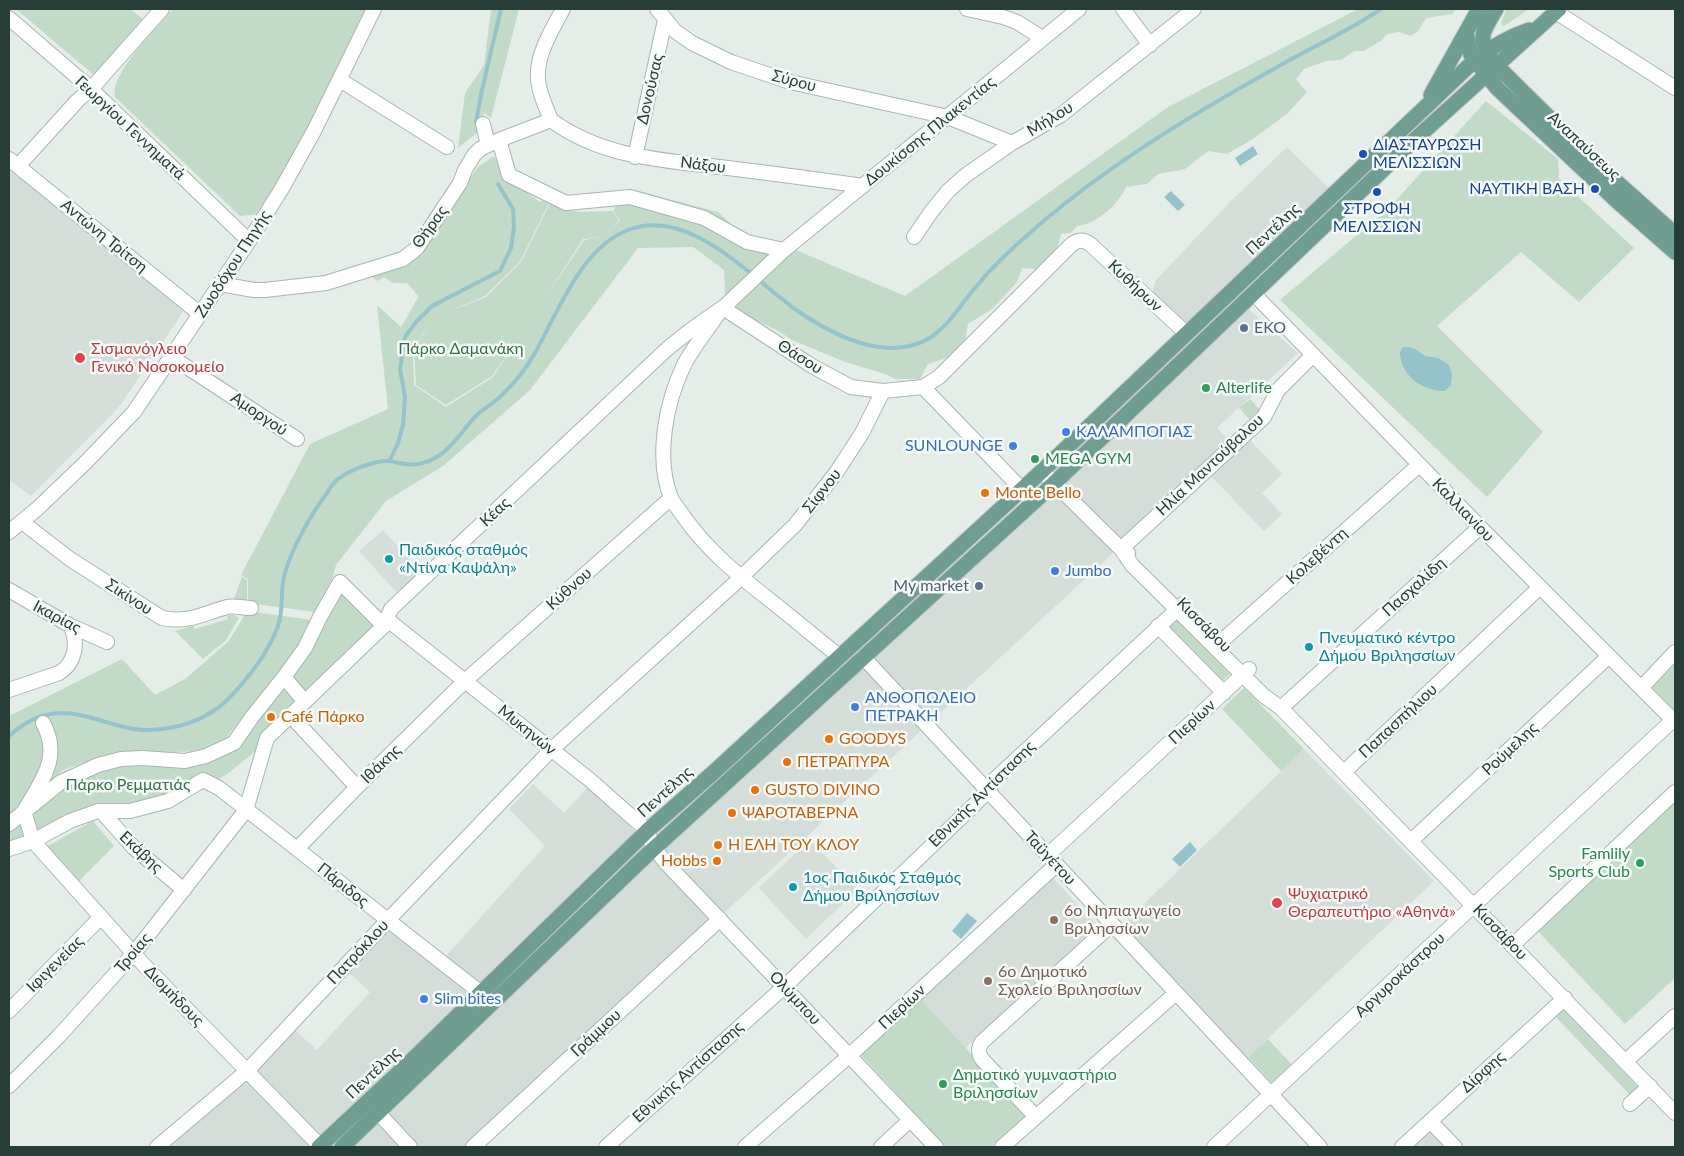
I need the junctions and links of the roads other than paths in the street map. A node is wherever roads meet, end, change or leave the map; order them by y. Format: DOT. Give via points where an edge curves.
graph roads {
  1 [pos="162,9"];
  2 [pos="374,9"];
  3 [pos="563,9"];
  4 [pos="967,9"];
  5 [pos="1080,9"];
  6 [pos="1123,9"];
  7 [pos="1194,9"];
  8 [pos="1479,9"];
  9 [pos="1496,9"];
  10 [pos="1557,10"];
  11 [pos="661,14"];
  12 [pos="9,18"];
  13 [pos="1538,27"];
  14 [pos="1466,33"];
  15 [pos="1042,38"];
  16 [pos="1150,45"];
  17 [pos="1487,50"];
  18 [pos="1475,60"];
  19 [pos="1490,69"];
  20 [pos="340,80"];
  21 [pos="1672,83"];
  22 [pos="91,90"];
  23 [pos="1422,112"];
  24 [pos="948,117"];
  25 [pos="551,120"];
  26 [pos="483,124"];
  27 [pos="1012,142"];
  28 [pos="493,143"];
  29 [pos="447,147"];
  30 [pos="635,157"];
  31 [pos="13,163"];
  32 [pos="863,186"];
  33 [pos="1675,234"];
  34 [pos="914,237"];
  35 [pos="249,241"];
  36 [pos="783,251"];
  37 [pos="1675,252"];
  38 [pos="220,284"];
  39 [pos="1254,294"];
  40 [pos="724,307"];
  41 [pos="200,314"];
  42 [pos="1187,334"];
  43 [pos="667,348"];
  44 [pos="1313,355"];
  45 [pos="170,356"];
  46 [pos="686,362"];
  47 [pos="924,387"];
  48 [pos="883,391"];
  49 [pos="297,439"];
  50 [pos="1419,465"];
  51 [pos="1042,471"];
  52 [pos="1054,483"];
  53 [pos="1021,490"];
  54 [pos="672,498"];
  55 [pos="1034,502"];
  56 [pos="22,522"];
  57 [pos="1480,527"];
  58 [pos="9,532"];
  59 [pos="1121,549"];
  60 [pos="741,577"];
  61 [pos="1540,587"];
  62 [pos="9,590"];
  63 [pos="1180,607"];
  64 [pos="251,608"];
  65 [pos="387,623"];
  66 [pos="72,626"];
  67 [pos="1158,626"];
  68 [pos="107,642"];
  69 [pos="1218,645"];
  70 [pos="1675,652"];
  71 [pos="839,656"];
  72 [pos="1609,656"];
  73 [pos="863,657"];
  74 [pos="1246,672"];
  75 [pos="284,677"];
  76 [pos="466,680"];
  77 [pos="1641,688"];
  78 [pos="9,690"];
  79 [pos="1224,693"];
  80 [pos="305,702"];
  81 [pos="1281,708"];
  82 [pos="290,716"];
  83 [pos="249,721"];
  84 [pos="1674,721"];
  85 [pos="43,723"];
  86 [pos="267,738"];
  87 [pos="551,750"];
  88 [pos="196,758"];
  89 [pos="1344,772"];
  90 [pos="203,780"];
  91 [pos="357,787"];
  92 [pos="988,790"];
  93 [pos="1675,792"];
  94 [pos="244,804"];
  95 [pos="24,811"];
  96 [pos="101,811"];
  97 [pos="9,824"];
  98 [pos="647,832"];
  99 [pos="33,841"];
  100 [pos="1411,841"];
  101 [pos="654,848"];
  102 [pos="9,849"];
  103 [pos="297,849"];
  104 [pos="1052,860"];
  105 [pos="184,890"];
  106 [pos="1474,906"];
  107 [pos="102,917"];
  108 [pos="720,919"];
  109 [pos="388,920"];
  110 [pos="1112,924"];
  111 [pos="1512,945"];
  112 [pos="134,953"];
  113 [pos="784,987"];
  114 [pos="481,993"];
  115 [pos="1176,994"];
  116 [pos="1565,998"];
  117 [pos="9,1011"];
  118 [pos="1675,1016"];
  119 [pos="849,1056"];
  120 [pos="1626,1060"];
  121 [pos="247,1071"];
  122 [pos="9,1086"];
  123 [pos="1650,1086"];
  124 [pos="1271,1095"];
  125 [pos="368,1102"];
  126 [pos="1630,1104"];
  127 [pos="1672,1104"];
  128 [pos="380,1112"];
  129 [pos="1036,1117"];
  130 [pos="910,1120"];
  131 [pos="1430,1121"];
  132 [pos="157,1147"];
  133 [pos="319,1147"];
  134 [pos="342,1147"];
  135 [pos="410,1147"];
  136 [pos="417,1147"];
  137 [pos="473,1147"];
  138 [pos="606,1147"];
  139 [pos="744,1147"];
  140 [pos="881,1147"];
  141 [pos="936,1147"];
  142 [pos="1002,1147"];
  143 [pos="1214,1147"];
  144 [pos="1320,1147"];
  145 [pos="1402,1147"];
  146 [pos="1455,1147"];
  1 -- 22 [label="street"];
  2 -- 20 [label="street, Ζωοδόχου Πηγής"];
  3 -- 25 [label="street" via="542,50 538,68 538,86"];
  4 -- 15 [label="street" via="1017,22"];
  5 -- 15 [label="street, Δουκίσσης Πλακεντίας"];
  6 -- 16 [label="street"];
  7 -- 16 [label="street, Μήλου"];
  8 -- 14 [label="main road"];
  9 -- 17 [label="main road" via="1482,35"];
  10 -- 13 [label="main road, Πεντέλης"];
  10 -- 21 [label="street"];
  11 -- 24 [label="street, Σύρου" via="675,32 731,62 790,82"];
  11 -- 30 [label="street, Δονούσας"];
  12 -- 22 [label="street, Γεωργίου Γεννηματά"];
  13 -- 17 [label="main road, Πεντέλης" via="1511,36"];
  13 -- 19 [label="main road, Πεντέλης"];
  14 -- 18 [label="main road, Αναπαύσεως" via="1469,50"];
  14 -- 23 [label="main road"];
  15 -- 24 [label="street, Δουκίσσης Πλακεντίας"];
  16 -- 27 [label="street, Μήλου" via="1061,115"];
  17 -- 18 [label="main road, Πεντέλης"];
  17 -- 19 [label="main road, Αναπαύσεως"];
  18 -- 19 [label="main road, Αναπαύσεως"];
  18 -- 23 [label="main road, Πεντέλης"];
  19 -- 33 [label="main road, Αναπαύσεως"];
  19 -- 37 [label="main road, Αναπαύσεως" via="1497,88"];
  19 -- 39 [label="main road, Πεντέλης"];
  20 -- 29 [label="street"];
  20 -- 35 [label="street, Ζωοδόχου Πηγής" via="281,190"];
  22 -- 31 [label="street"];
  22 -- 35 [label="street, Γεωργίου Γεννηματά"];
  23 -- 42 [label="main road, Πεντέλης"];
  24 -- 27 [label="street, Σύρου"];
  24 -- 32 [label="street, Δουκίσσης Πλακεντίας"];
  25 -- 28 [label="street, Θήρας"];
  25 -- 30 [label="street, Νάξου" via="586,141"];
  26 -- 28 [label="street"];
  27 -- 34 [label="street, Μήλου" via="948,191"];
  28 -- 36 [label="street" via="509,175 566,203 630,197 704,218 747,242"];
  28 -- 38 [label="street, Θήρας" via="474,155 460,183 417,248 403,259 326,284 266,290"];
  30 -- 32 [label="street, Νάξου"];
  31 -- 41 [label="street, Αντώνη Τρίτση"];
  32 -- 36 [label="street, Δουκίσσης Πλακεντίας"];
  35 -- 38 [label="street, Ζωοδόχου Πηγής"];
  36 -- 40 [label="street, Δουκίσσης Πλακεντίας"];
  38 -- 41 [label="street, Ζωοδόχου Πηγής"];
  39 -- 44 [label="street, Καλλιανίου"];
  39 -- 52 [label="main road, Πεντέλης"];
  40 -- 43 [label="street, Κέας"];
  40 -- 46 [label="street"];
  40 -- 48 [label="street, Θάσου" via="838,380 852,387"];
  41 -- 45 [label="street, Ζωοδόχου Πηγής"];
  42 -- 47 [label="street, Κυθήρων" via="1090,244 1076,241"];
  42 -- 51 [label="main road, Πεντέλης"];
  43 -- 46 [label="street"];
  43 -- 65 [label="street, Κέας" via="391,610"];
  44 -- 50 [label="street, Καλλιανίου"];
  44 -- 59 [label="street, Ηλία Μαντούβαλου" via="1278,390 1264,418"];
  45 -- 49 [label="street, Αμοργού"];
  45 -- 56 [label="street, Ζωοδόχου Πηγής" via="134,412"];
  46 -- 54 [label="street" via="664,426 663,452"];
  47 -- 48 [label="street"];
  47 -- 53 [label="street"];
  48 -- 60 [label="street, Σίφνου" via="862,433 836,473 795,524"];
  50 -- 57 [label="street, Καλλιανίου"];
  50 -- 69 [label="street, Κολεβέντη"];
  51 -- 52 [label="street"];
  51 -- 53 [label="main road, Πεντέλης"];
  52 -- 55 [label="main road, Πεντέλης"];
  52 -- 59 [label="street, Κισσάβου"];
  53 -- 55 [label="street"];
  53 -- 71 [label="main road, Πεντέλης"];
  54 -- 60 [label="street" via="693,530"];
  54 -- 76 [label="street, Κύθνου"];
  55 -- 73 [label="main road, Πεντέλης"];
  56 -- 58 [label="street, Ζωοδόχου Πηγής"];
  56 -- 64 [label="street, Σικίνου" via="70,559 162,618 177,621 229,607"];
  57 -- 61 [label="street, Καλλιανίου"];
  57 -- 81 [label="street, Πασχαλίδη"];
  59 -- 63 [label="street, Κισσάβου" via="1138,560"];
  60 -- 71 [label="street"];
  60 -- 87 [label="street, Σίφνου"];
  61 -- 72 [label="street, Καλλιανίου"];
  61 -- 89 [label="street, Παπασπήλιου"];
  62 -- 66 [label="street, Ικαρίας"];
  63 -- 67 [label="street, Εθνικής Αντίστασης"];
  63 -- 69 [label="street, Κισσάβου"];
  65 -- 75 [label="street, Μυκηνών" via="340,582 305,648"];
  65 -- 76 [label="street, Μυκηνών"];
  65 -- 80 [label="street, Κέας"];
  66 -- 68 [label="street, Ικαρίας"];
  66 -- 78 [label="street" via="75,649 66,668"];
  67 -- 79 [label="street"];
  67 -- 92 [label="street, Εθνικής Αντίστασης" via="995,778"];
  69 -- 74 [label="street, Κισσάβου"];
  70 -- 77 [label="street"];
  71 -- 98 [label="main road, Πεντέλης"];
  72 -- 77 [label="street, Καλλιανίου"];
  72 -- 100 [label="street, Ρούμελης"];
  73 -- 92 [label="street, Ταϋγέτου"];
  73 -- 101 [label="main road, Πεντέλης"];
  74 -- 79 [label="street, Πιερίων"];
  74 -- 81 [label="street, Κισσάβου" via="1264,696"];
  75 -- 80 [label="street"];
  75 -- 83 [label="street"];
  76 -- 87 [label="street, Μυκηνών"];
  76 -- 91 [label="street, Ιθάκης"];
  77 -- 84 [label="street, Καλλιανίου"];
  79 -- 104 [label="street, Πιερίων"];
  80 -- 82 [label="street, Κέας"];
  81 -- 89 [label="street, Κισσάβου"];
  82 -- 86 [label="street, Κέας"];
  82 -- 91 [label="street"];
  83 -- 86 [label="street"];
  83 -- 88 [label="street" via="234,743"];
  84 -- 106 [label="street, Αργυροκάστρου"];
  85 -- 95 [label="street" via="50,736 48,769"];
  86 -- 94 [label="street, Κέας"];
  87 -- 98 [label="street, Μυκηνών" via="590,780"];
  87 -- 109 [label="street, Πατρόκλου"];
  88 -- 90 [label="street"];
  88 -- 95 [label="street" via="185,761 142,758 98,765 61,782"];
  89 -- 100 [label="street, Κισσάβου"];
  90 -- 94 [label="street, Πάριδος"];
  90 -- 96 [label="street" via="168,801 130,811"];
  91 -- 103 [label="street, Ιθάκης"];
  92 -- 104 [label="street, Ταϋγέτου"];
  92 -- 113 [label="street, Εθνικής Αντίστασης"];
  93 -- 111 [label="street"];
  94 -- 103 [label="street, Πάριδος"];
  94 -- 105 [label="street, Τροίας"];
  95 -- 97 [label="street"];
  95 -- 99 [label="street"];
  96 -- 99 [label="street" via="70,821"];
  96 -- 105 [label="street, Εκάβης" via="134,848"];
  98 -- 101 [label="street, Μυκηνών"];
  98 -- 114 [label="main road, Πεντέλης"];
  99 -- 102 [label="street"];
  99 -- 107 [label="street, Διομήδους"];
  100 -- 106 [label="street, Κισσάβου"];
  101 -- 108 [label="street, Ολύμπου"];
  101 -- 128 [label="main road, Πεντέλης"];
  103 -- 109 [label="street, Πάριδος"];
  104 -- 110 [label="street, Ταϋγέτου"];
  104 -- 119 [label="street, Πιερίων"];
  105 -- 112 [label="street, Τροίας"];
  106 -- 111 [label="street, Κισσάβου"];
  106 -- 124 [label="street, Αργυροκάστρου"];
  107 -- 112 [label="street, Διομήδους"];
  107 -- 117 [label="street, Ιφιγενείας"];
  108 -- 113 [label="street, Ολύμπου"];
  108 -- 137 [label="street, Γράμμου"];
  109 -- 114 [label="street, Πάριδος"];
  109 -- 121 [label="street, Πατρόκλου"];
  110 -- 115 [label="street, Ταϋγέτου"];
  110 -- 129 [label="street" via="979,1047 981,1058"];
  111 -- 116 [label="street, Κισσάβου"];
  112 -- 121 [label="street, Διομήδους"];
  112 -- 122 [label="street, Τροίας"];
  113 -- 119 [label="street, Ολύμπου"];
  113 -- 138 [label="street, Εθνικής Αντίστασης"];
  114 -- 125 [label="main road, Πεντέλης"];
  115 -- 124 [label="street, Ταϋγέτου"];
  115 -- 129 [label="street"];
  116 -- 120 [label="street, Κισσάβου"];
  116 -- 131 [label="street, Δίρφης"];
  118 -- 120 [label="street"];
  119 -- 130 [label="street, Ολύμπου"];
  119 -- 139 [label="street, Πιερίων"];
  120 -- 123 [label="street, Κισσάβου"];
  121 -- 132 [label="street, Πατρόκλου"];
  121 -- 133 [label="street, Διομήδους"];
  123 -- 126 [label="street"];
  123 -- 127 [label="street, Κισσάβου"];
  124 -- 143 [label="street, Αργυροκάστρου"];
  124 -- 144 [label="street, Ταϋγέτου"];
  125 -- 128 [label="street"];
  125 -- 133 [label="main road, Πεντέλης"];
  128 -- 134 [label="main road, Πεντέλης"];
  128 -- 135 [label="street"];
  128 -- 136 [label="street"];
  129 -- 142 [label="street"];
  130 -- 140 [label="street"];
  130 -- 141 [label="street, Ολύμπου"];
  131 -- 145 [label="street, Δίρφης"];
  131 -- 146 [label="street"];
}
